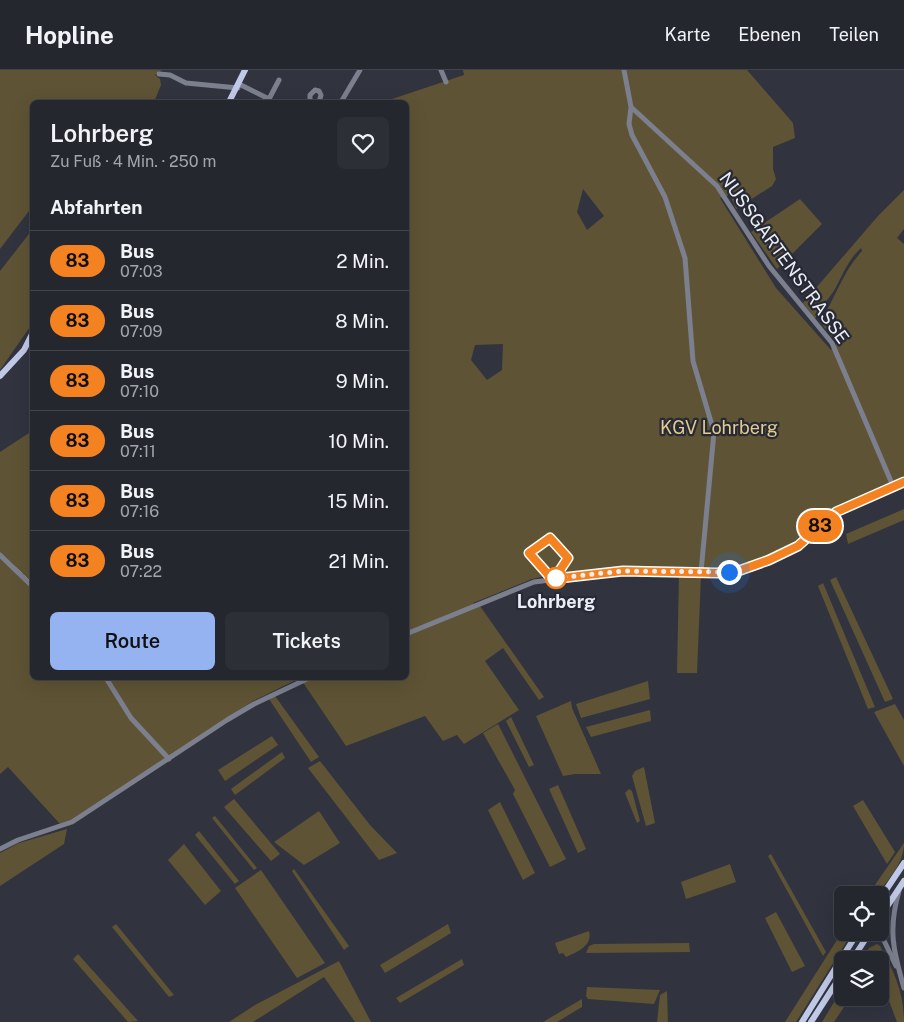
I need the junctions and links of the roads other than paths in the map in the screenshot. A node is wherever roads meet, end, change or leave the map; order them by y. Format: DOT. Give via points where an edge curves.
graph roads {
  1 [pos="245,70"];
  2 [pos="360,70"];
  3 [pos="441,70"];
  4 [pos="624,70"];
  5 [pos="159,74"];
  6 [pos="279,80"];
  7 [pos="446,82"];
  8 [pos="239,86"];
  9 [pos="230,100"];
  10 [pos="266,100"];
  11 [pos="269,100"];
  12 [pos="310,100"];
  13 [pos="320,100"];
  14 [pos="342,100"];
  15 [pos="632,107"];
  16 [pos="30,338"];
  17 [pos="0,376"];
  18 [pos="904,482"];
  19 [pos="894,486"];
  20 [pos="0,555"];
  21 [pos="701,572"];
  22 [pos="30,584"];
  23 [pos="409,633"];
  24 [pos="107,680"];
  25 [pos="305,680"];
  26 [pos="169,759"];
  27 [pos="0,849"];
  28 [pos="904,863"];
  29 [pos="902,885"];
  30 [pos="889,886"];
  31 [pos="889,904"];
  32 [pos="852,941"];
  33 [pos="884,941"];
  34 [pos="900,976"];
  35 [pos="834,987"];
  36 [pos="904,988"];
  37 [pos="802,1022"];
  38 [pos="812,1022"];
  1 -- 8 [label="main road"];
  2 -- 14 [label="street"];
  3 -- 7 [label="street"];
  4 -- 15 [label="street"];
  5 -- 8 [label="street" via="170,75 186,83"];
  6 -- 11 [label="street"];
  8 -- 9 [label="main road"];
  8 -- 10 [label="street"];
  12 -- 13 [label="street" via="310,95 317,90 322,97"];
  15 -- 19 [label="street, NUSSGARTENSTRASSE" via="717,186 770,266 832,343"];
  15 -- 21 [label="street" via="629,124 632,135 665,197 685,258 693,361 714,432"];
  16 -- 17 [label="main road" via="24,350"];
  18 -- 19 [label="street"];
  19 -- 21 [label="street" via="836,512 798,546 769,560 741,570"];
  20 -- 22 [label="street"];
  21 -- 23 [label="street" via="623,571 534,582"];
  24 -- 26 [label="street" via="132,718"];
  25 -- 26 [label="street" via="254,704"];
  26 -- 27 [label="street" via="72,822"];
  28 -- 30 [label="main road"];
  29 -- 31 [label="main road"];
  29 -- 34 [label="street" via="893,915 892,933"];
  32 -- 37 [label="main road"];
  33 -- 34 [label="street"];
  34 -- 36 [label="street"];
  35 -- 38 [label="main road"];
}
